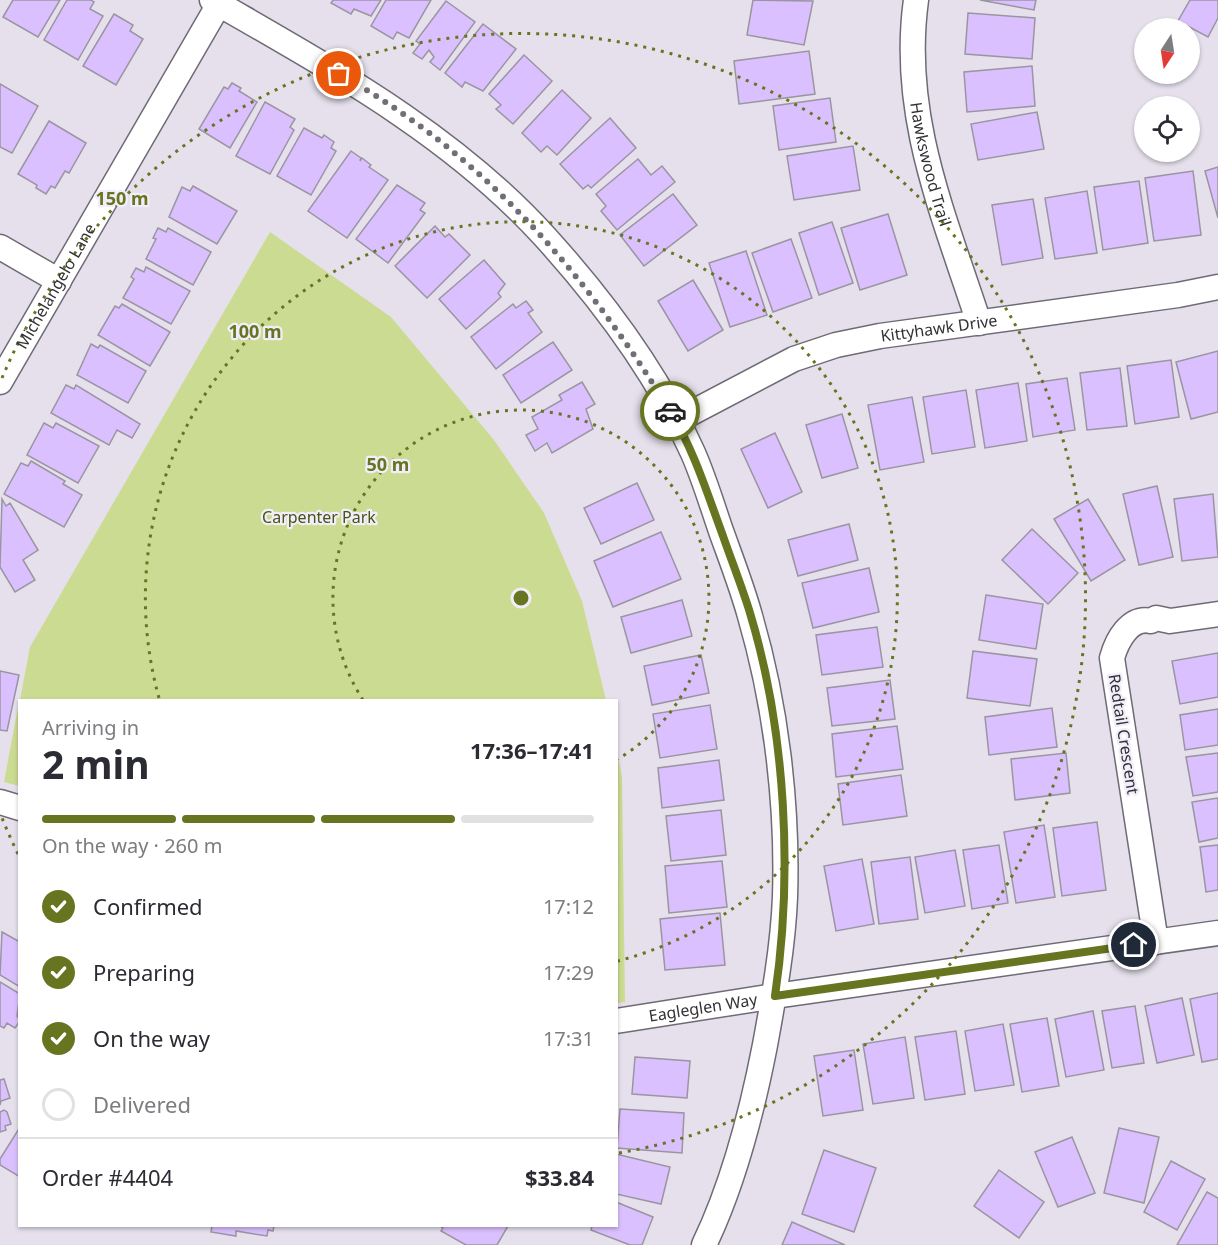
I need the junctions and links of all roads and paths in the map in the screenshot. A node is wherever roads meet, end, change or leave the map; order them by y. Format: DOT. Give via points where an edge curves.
graph roads {
  1 [pos="916,0"];
  2 [pos="216,2"];
  3 [pos="0,247"];
  4 [pos="59,281"];
  5 [pos="1218,287"];
  6 [pos="979,323"];
  7 [pos="0,382"];
  8 [pos="676,421"];
  9 [pos="1218,614"];
  10 [pos="0,802"];
  11 [pos="18,807"];
  12 [pos="1218,933"];
  13 [pos="1156,942"];
  14 [pos="775,996"];
  15 [pos="618,1021"];
  16 [pos="704,1245"];
  1 -- 6 [label="street, Hawkswood Trail" via="911,65 922,149"];
  2 -- 4 [label="street, Michelangelo Lane"];
  2 -- 8 [label="street" via="377,97 443,144 500,193 545,237 610,317"];
  3 -- 4 [label="street"];
  4 -- 7 [label="street, Michelangelo Lane"];
  5 -- 6 [label="street, Kittyhawk Drive"];
  6 -- 8 [label="street, Kittyhawk Drive" via="836,345 794,359"];
  8 -- 14 [label="street" via="693,455 746,603 767,684 784,831 785,895"];
  9 -- 13 [label="street, Redtail Crescent" via="1170,621 1156,618 1131,624 1115,644 1112,658"];
  10 -- 11 [label="street"];
  12 -- 13 [label="street, Eagleglen Way"];
  13 -- 14 [label="street, Eagleglen Way"];
  14 -- 15 [label="street, Eagleglen Way"];
  14 -- 16 [label="street" via="747,1124"];
}
